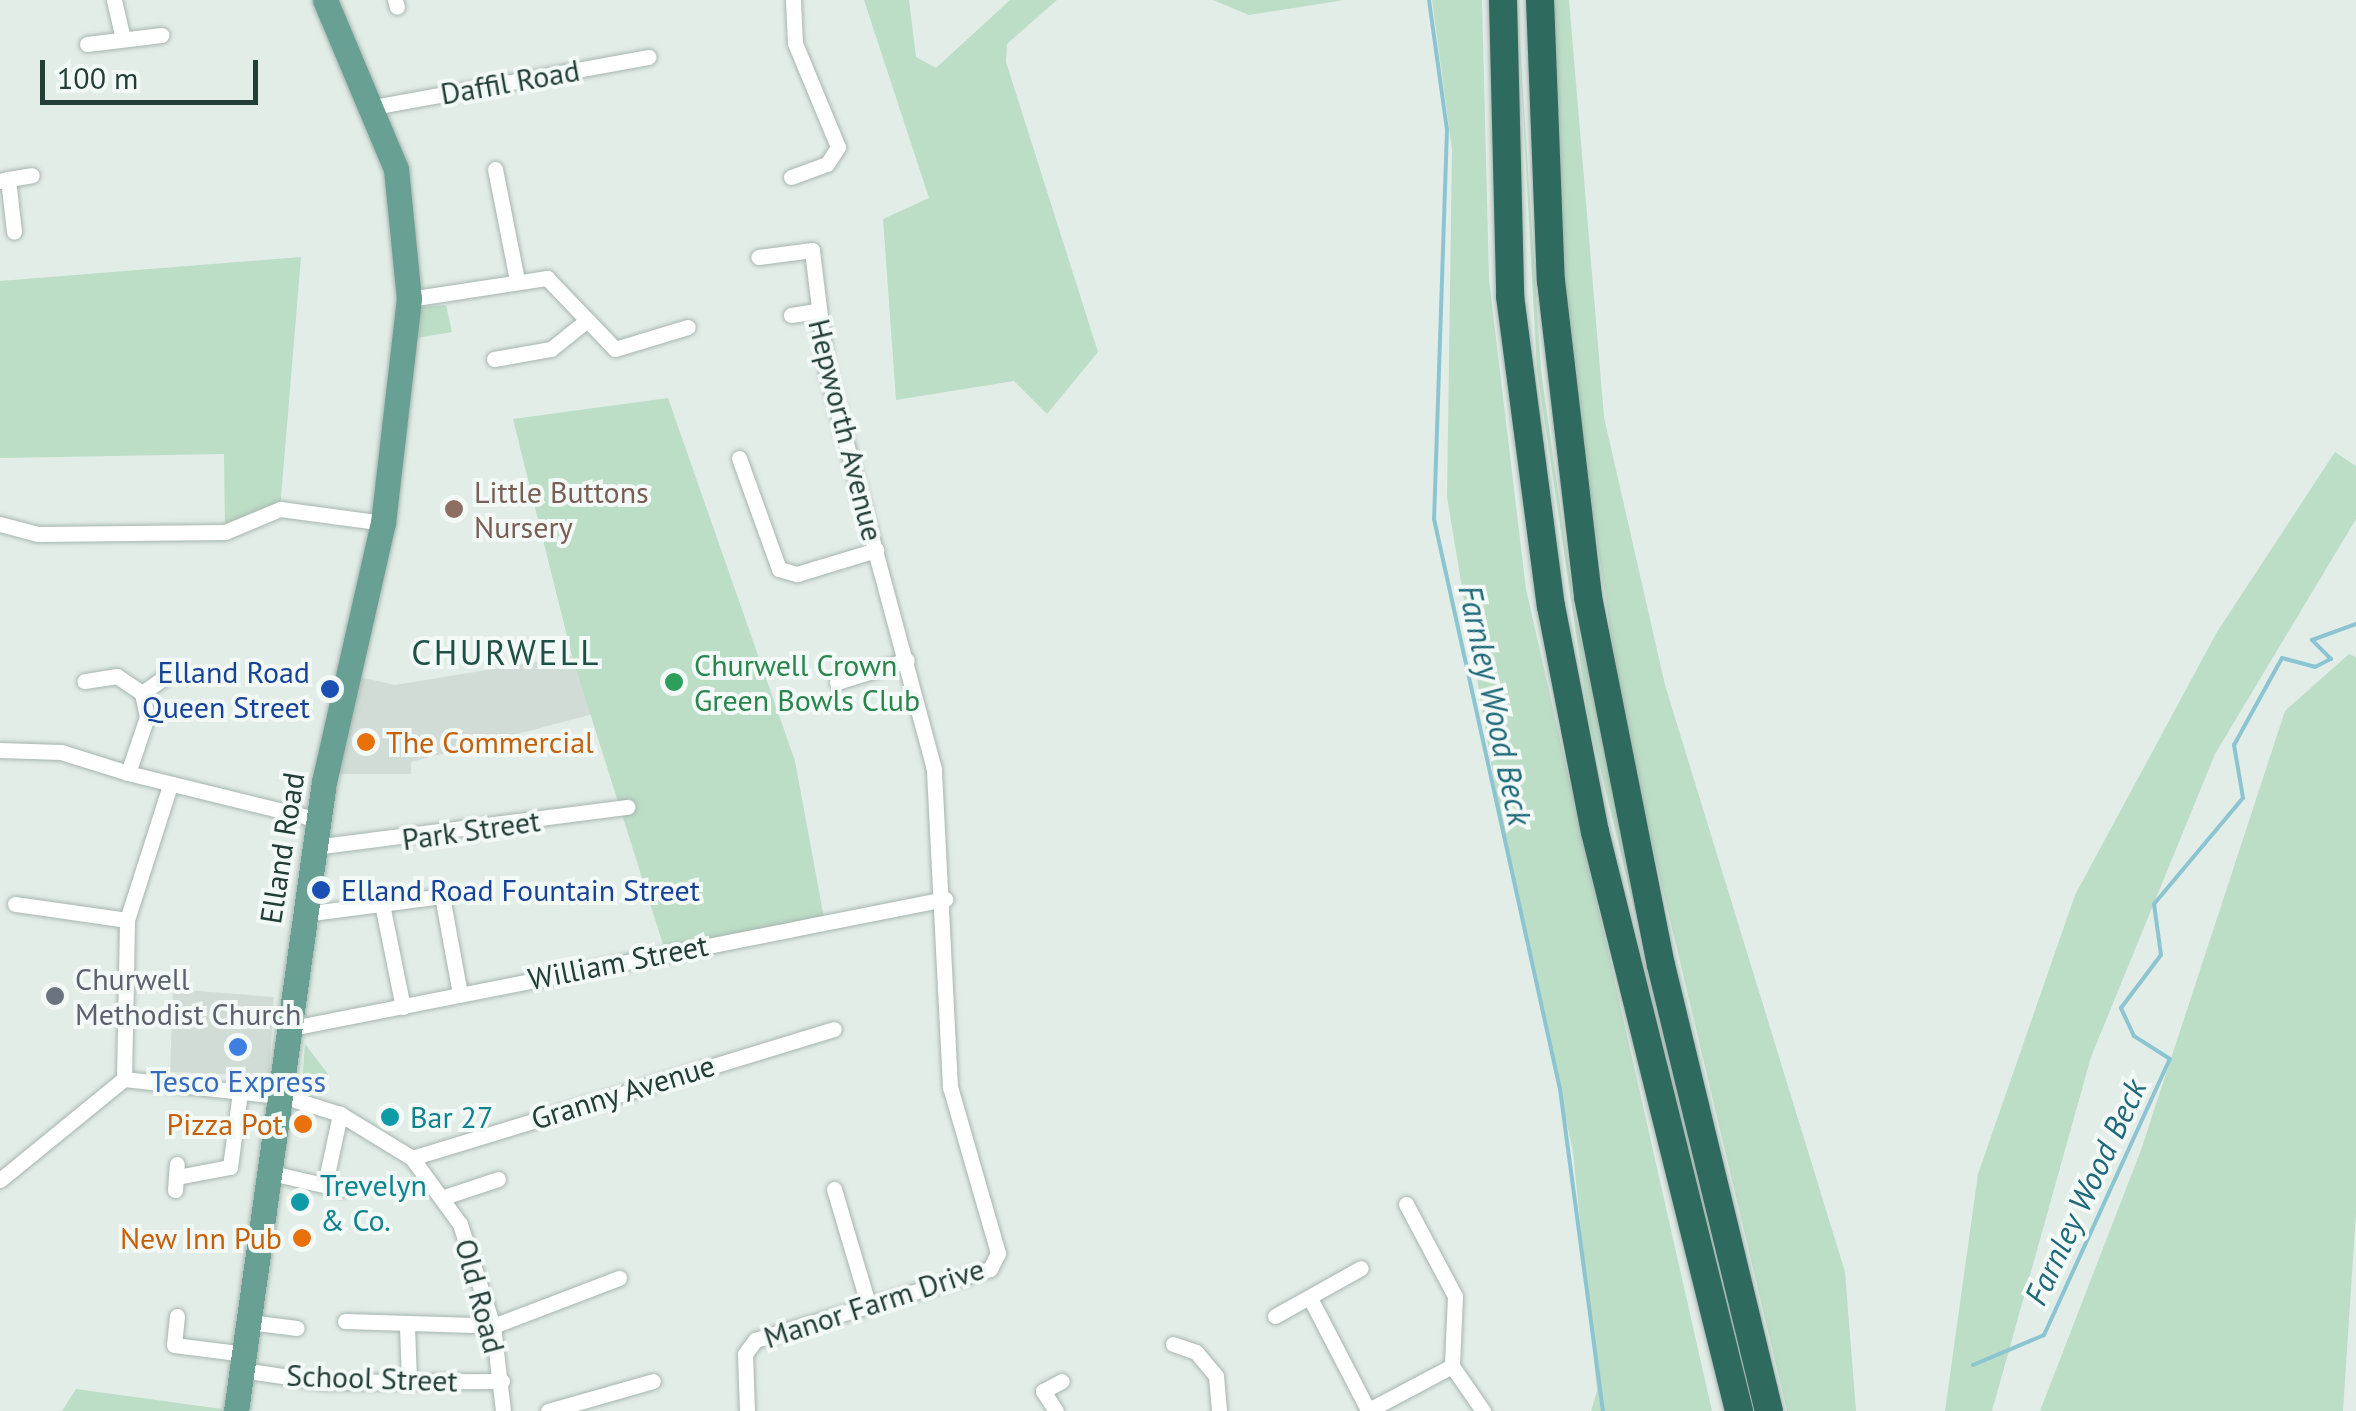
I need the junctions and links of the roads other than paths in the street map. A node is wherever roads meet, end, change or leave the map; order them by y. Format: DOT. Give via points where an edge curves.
graph roads {
  1 [pos="114,0"];
  2 [pos="326,0"];
  3 [pos="793,0"];
  4 [pos="1503,1"];
  5 [pos="1540,1"];
  6 [pos="161,35"];
  7 [pos="123,40"];
  8 [pos="88,44"];
  9 [pos="648,58"];
  10 [pos="373,107"];
  11 [pos="495,168"];
  12 [pos="32,174"];
  13 [pos="791,177"];
  14 [pos="4,180"];
  15 [pos="14,232"];
  16 [pos="758,257"];
  17 [pos="517,280"];
  18 [pos="409,298"];
  19 [pos="815,312"];
  20 [pos="791,315"];
  21 [pos="586,321"];
  22 [pos="688,327"];
  23 [pos="494,359"];
  24 [pos="739,458"];
  25 [pos="383,523"];
  26 [pos="0,524"];
  27 [pos="876,550"];
  28 [pos="907,660"];
  29 [pos="165,677"];
  30 [pos="84,681"];
  31 [pos="837,682"];
  32 [pos="142,693"];
  33 [pos="0,750"];
  34 [pos="128,773"];
  35 [pos="170,785"];
  36 [pos="626,806"];
  37 [pos="319,820"];
  38 [pos="314,848"];
  39 [pos="945,899"];
  40 [pos="15,904"];
  41 [pos="382,904"];
  42 [pos="304,914"];
  43 [pos="127,920"];
  44 [pos="460,994"];
  45 [pos="403,1007"];
  46 [pos="292,1028"];
  47 [pos="834,1030"];
  48 [pos="124,1080"];
  49 [pos="240,1092"];
  50 [pos="286,1097"];
  51 [pos="340,1114"];
  52 [pos="412,1158"];
  53 [pos="276,1174"];
  54 [pos="176,1177"];
  55 [pos="0,1180"];
  56 [pos="498,1180"];
  57 [pos="834,1189"];
  58 [pos="441,1198"];
  59 [pos="1406,1204"];
  60 [pos="1361,1268"];
  61 [pos="619,1278"];
  62 [pos="1310,1298"];
  63 [pos="868,1304"];
  64 [pos="177,1316"];
  65 [pos="1275,1316"];
  66 [pos="249,1322"];
  67 [pos="345,1322"];
  68 [pos="474,1325"];
  69 [pos="407,1326"];
  70 [pos="493,1326"];
  71 [pos="297,1328"];
  72 [pos="1173,1344"];
  73 [pos="243,1362"];
  74 [pos="1452,1366"];
  75 [pos="408,1381"];
  76 [pos="502,1381"];
  77 [pos="653,1381"];
  78 [pos="1062,1381"];
  79 [pos="236,1411"];
  80 [pos="503,1411"];
  81 [pos="548,1411"];
  82 [pos="747,1411"];
  83 [pos="1056,1411"];
  84 [pos="1219,1411"];
  85 [pos="1367,1411"];
  86 [pos="1483,1411"];
  87 [pos="1738,1411"];
  88 [pos="1769,1411"];
  1 -- 7 [label="street"];
  2 -- 10 [label="main road, Elland Road"];
  3 -- 13 [label="street" via="795,43 838,147 827,164"];
  4 -- 87 [label="highway" via="1510,296 1551,606 1594,832"];
  5 -- 88 [label="highway" via="1551,281 1588,597 1657,946"];
  6 -- 7 [label="street"];
  7 -- 8 [label="street"];
  9 -- 10 [label="street, Daffil Road"];
  10 -- 18 [label="main road, Elland Road" via="408,230"];
  11 -- 17 [label="street"];
  12 -- 14 [label="street"];
  14 -- 15 [label="street"];
  16 -- 19 [label="street, Hepworth Avenue" via="812,250"];
  17 -- 18 [label="street"];
  17 -- 21 [label="street" via="547,278"];
  18 -- 25 [label="main road, Elland Road"];
  19 -- 20 [label="street"];
  19 -- 27 [label="street, Hepworth Avenue"];
  21 -- 22 [label="street" via="627,351"];
  21 -- 23 [label="street" via="538,354"];
  24 -- 27 [label="street" via="779,569 797,574"];
  25 -- 26 [label="street" via="280,509 225,532 38,534"];
  25 -- 37 [label="main road, Elland Road"];
  27 -- 28 [label="street, Hepworth Avenue"];
  28 -- 31 [label="street"];
  28 -- 39 [label="street, Hepworth Avenue" via="934,769"];
  29 -- 32 [label="street"];
  30 -- 32 [label="street" via="117,676"];
  32 -- 34 [label="street" via="147,717"];
  33 -- 34 [label="street" via="60,752"];
  34 -- 35 [label="street"];
  35 -- 37 [label="street"];
  35 -- 43 [label="street"];
  36 -- 38 [label="street, Park Street"];
  37 -- 38 [label="main road, Elland Road"];
  38 -- 42 [label="main road, Elland Road"];
  39 -- 44 [label="street, William Street"];
  39 -- 63 [label="street, Manor Farm Drive" via="950,1087 996,1262"];
  40 -- 43 [label="street"];
  41 -- 42 [label="street"];
  41 -- 44 [label="street" via="442,896"];
  41 -- 45 [label="street"];
  42 -- 46 [label="main road, Elland Road"];
  43 -- 48 [label="street"];
  44 -- 45 [label="street, William Street"];
  45 -- 46 [label="street, William Street"];
  46 -- 50 [label="main road, Elland Road"];
  47 -- 52 [label="street, Granny Avenue"];
  48 -- 49 [label="street, Old Road"];
  48 -- 55 [label="street"];
  49 -- 50 [label="street, Old Road"];
  49 -- 54 [label="street" via="230,1167"];
  50 -- 51 [label="street, Old Road"];
  50 -- 53 [label="main road, Elland Road"];
  51 -- 52 [label="street, Old Road"];
  51 -- 53 [label="street" via="333,1187"];
  52 -- 58 [label="street, Old Road"];
  53 -- 66 [label="main road, Elland Road"];
  56 -- 58 [label="street"];
  57 -- 63 [label="street"];
  58 -- 70 [label="street, Old Road" via="460,1224"];
  59 -- 74 [label="street" via="1456,1296"];
  60 -- 62 [label="street"];
  61 -- 70 [label="street"];
  62 -- 65 [label="street"];
  62 -- 85 [label="street"];
  63 -- 82 [label="street, Manor Farm Drive" via="754,1340 745,1354"];
  64 -- 73 [label="street, School Street" via="174,1345"];
  66 -- 71 [label="street"];
  66 -- 73 [label="main road, Elland Road"];
  67 -- 69 [label="street"];
  68 -- 69 [label="street"];
  69 -- 75 [label="street"];
  70 -- 76 [label="street, Old Road"];
  72 -- 84 [label="street" via="1196,1352 1216,1376"];
  73 -- 75 [label="street, School Street"];
  73 -- 79 [label="main road, Elland Road"];
  74 -- 85 [label="street"];
  74 -- 86 [label="street"];
  75 -- 76 [label="street, School Street"];
  76 -- 80 [label="street, Old Road"];
  77 -- 81 [label="street"];
  78 -- 83 [label="street" via="1044,1392"];
}
